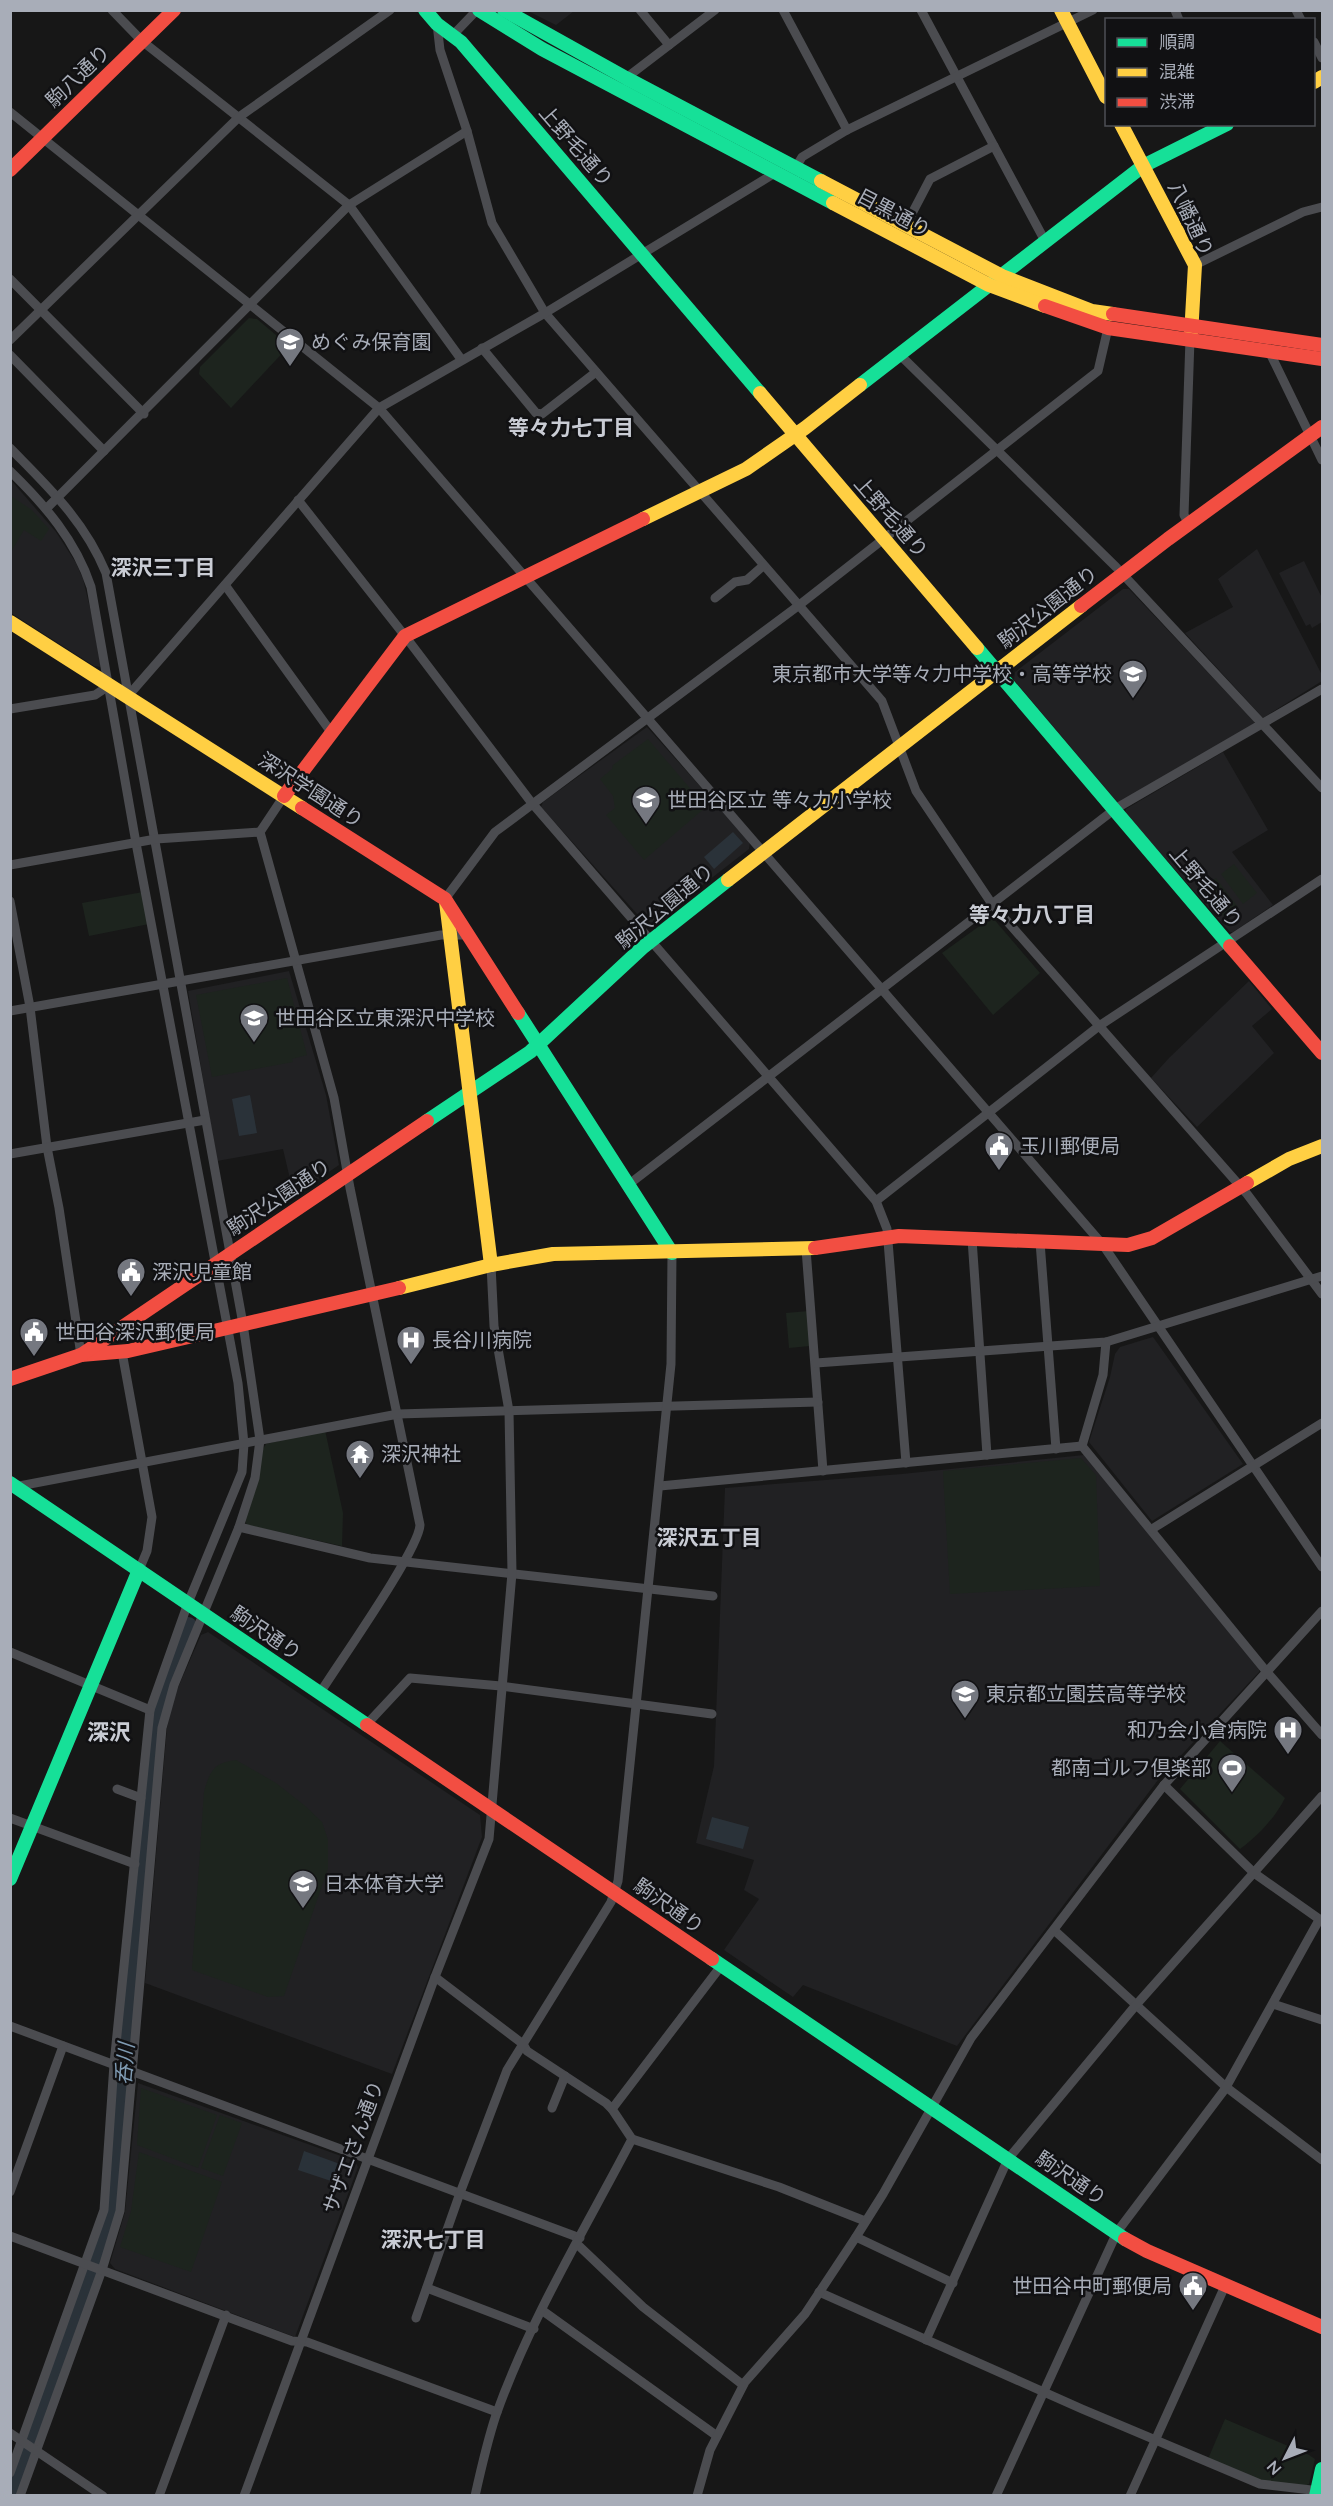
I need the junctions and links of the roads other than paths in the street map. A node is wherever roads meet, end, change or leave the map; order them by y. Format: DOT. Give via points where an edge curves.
graph roads {
  1 [pos="112,10"];
  2 [pos="174,10"];
  3 [pos="390,10"];
  4 [pos="425,10"];
  5 [pos="478,10"];
  6 [pos="504,10"];
  7 [pos="640,10"];
  8 [pos="715,10"];
  9 [pos="783,10"];
  10 [pos="921,10"];
  11 [pos="1093,10"];
  12 [pos="1064,17"];
  13 [pos="437,24"];
  14 [pos="453,35"];
  15 [pos="142,41"];
  16 [pos="1315,44"];
  17 [pos="669,45"];
  18 [pos="1323,58"];
  19 [pos="956,77"];
  20 [pos="626,78"];
  21 [pos="1105,93"];
  22 [pos="10,112"];
  23 [pos="239,117"];
  24 [pos="1122,126"];
  25 [pos="1223,126"];
  26 [pos="847,130"];
  27 [pos="467,131"];
  28 [pos="42,139"];
  29 [pos="994,146"];
  30 [pos="1143,166"];
  31 [pos="795,167"];
  32 [pos="10,170"];
  33 [pos="775,173"];
  34 [pos="349,206"];
  35 [pos="1323,207"];
  36 [pos="138,216"];
  37 [pos="906,225"];
  38 [pos="1045,241"];
  39 [pos="642,254"];
  40 [pos="1194,265"];
  41 [pos="1002,276"];
  42 [pos="10,279"];
  43 [pos="988,285"];
  44 [pos="250,304"];
  45 [pos="42,311"];
  46 [pos="545,313"];
  47 [pos="1108,328"];
  48 [pos="1191,332"];
  49 [pos="10,340"];
  50 [pos="1323,345"];
  51 [pos="482,348"];
  52 [pos="1269,351"];
  53 [pos="899,354"];
  54 [pos="10,355"];
  55 [pos="461,359"];
  56 [pos="1323,359"];
  57 [pos="596,372"];
  58 [pos="379,408"];
  59 [pos="143,413"];
  60 [pos="1323,427"];
  61 [pos="795,435"];
  62 [pos="1310,436"];
  63 [pos="10,448"];
  64 [pos="996,450"];
  65 [pos="104,451"];
  66 [pos="1323,460"];
  67 [pos="10,471"];
  68 [pos="699,492"];
  69 [pos="58,497"];
  70 [pos="298,500"];
  71 [pos="46,509"];
  72 [pos="1189,524"];
  73 [pos="883,538"];
  74 [pos="763,566"];
  75 [pos="1122,574"];
  76 [pos="524,576"];
  77 [pos="225,585"];
  78 [pos="715,598"];
  79 [pos="798,606"];
  80 [pos="10,622"];
  81 [pos="405,636"];
  82 [pos="997,671"];
  83 [pos="110,685"];
  84 [pos="1323,688"];
  85 [pos="128,696"];
  86 [pos="10,709"];
  87 [pos="648,717"];
  88 [pos="1262,723"];
  89 [pos="331,732"];
  90 [pos="900,746"];
  91 [pos="1323,788"];
  92 [pos="284,796"];
  93 [pos="531,802"];
  94 [pos="1115,809"];
  95 [pos="260,832"];
  96 [pos="156,839"];
  97 [pos="136,843"];
  98 [pos="764,851"];
  99 [pos="10,865"];
  100 [pos="1323,879"];
  101 [pos="446,899"];
  102 [pos="10,900"];
  103 [pos="992,904"];
  104 [pos="449,935"];
  105 [pos="468,935"];
  106 [pos="1227,941"];
  107 [pos="651,942"];
  108 [pos="295,960"];
  109 [pos="179,981"];
  110 [pos="163,984"];
  111 [pos="882,990"];
  112 [pos="30,1007"];
  113 [pos="10,1011"];
  114 [pos="1099,1026"];
  115 [pos="538,1044"];
  116 [pos="1323,1053"];
  117 [pos="768,1077"];
  118 [pos="470,1092"];
  119 [pos="989,1112"];
  120 [pos="205,1120"];
  121 [pos="189,1123"];
  122 [pos="1323,1146"];
  123 [pos="48,1147"];
  124 [pos="10,1154"];
  125 [pos="348,1173"];
  126 [pos="628,1185"];
  127 [pos="1241,1187"];
  128 [pos="876,1201"];
  129 [pos="888,1237"];
  130 [pos="972,1239"];
  131 [pos="1040,1242"];
  132 [pos="1103,1245"];
  133 [pos="806,1249"];
  134 [pos="672,1253"];
  135 [pos="228,1254"];
  136 [pos="214,1263"];
  137 [pos="491,1265"];
  138 [pos="1323,1276"];
  139 [pos="1312,1279"];
  140 [pos="1323,1294"];
  141 [pos="372,1295"];
  142 [pos="243,1324"];
  143 [pos="1157,1326"];
  144 [pos="227,1328"];
  145 [pos="1106,1342"];
  146 [pos="1048,1346"];
  147 [pos="122,1352"];
  148 [pos="980,1352"];
  149 [pos="81,1355"];
  150 [pos="898,1357"];
  151 [pos="816,1363"];
  152 [pos="10,1379"];
  153 [pos="818,1402"];
  154 [pos="667,1406"];
  155 [pos="509,1411"];
  156 [pos="398,1414"];
  157 [pos="1323,1423"];
  158 [pos="260,1440"];
  159 [pos="244,1444"];
  160 [pos="1082,1446"];
  161 [pos="1056,1449"];
  162 [pos="987,1455"];
  163 [pos="144,1462"];
  164 [pos="906,1463"];
  165 [pos="1254,1467"];
  166 [pos="823,1471"];
  167 [pos="12,1486"];
  168 [pos="660,1486"];
  169 [pos="239,1527"];
  170 [pos="1152,1529"];
  171 [pos="405,1562"];
  172 [pos="1323,1567"];
  173 [pos="139,1570"];
  174 [pos="512,1573"];
  175 [pos="648,1589"];
  176 [pos="713,1596"];
  177 [pos="188,1604"];
  178 [pos="1323,1611"];
  179 [pos="202,1613"];
  180 [pos="10,1652"];
  181 [pos="1266,1671"];
  182 [pos="91,1686"];
  183 [pos="501,1686"];
  184 [pos="320,1693"];
  185 [pos="636,1705"];
  186 [pos="150,1710"];
  187 [pos="712,1714"];
  188 [pos="367,1724"];
  189 [pos="1323,1735"];
  190 [pos="1164,1785"];
  191 [pos="117,1789"];
  192 [pos="1323,1796"];
  193 [pos="141,1798"];
  194 [pos="491,1810"];
  195 [pos="10,1818"];
  196 [pos="33,1826"];
  197 [pos="135,1864"];
  198 [pos="1254,1873"];
  199 [pos="10,1879"];
  200 [pos="615,1892"];
  201 [pos="1321,1921"];
  202 [pos="1054,1930"];
  203 [pos="721,1966"];
  204 [pos="435,1977"];
  205 [pos="1273,2004"];
  206 [pos="1136,2005"];
  207 [pos="1323,2020"];
  208 [pos="10,2026"];
  209 [pos="523,2044"];
  210 [pos="63,2046"];
  211 [pos="116,2064"];
  212 [pos="131,2070"];
  213 [pos="565,2076"];
  214 [pos="1226,2087"];
  215 [pos="931,2107"];
  216 [pos="552,2108"];
  217 [pos="612,2109"];
  218 [pos="632,2139"];
  219 [pos="368,2158"];
  220 [pos="1008,2159"];
  221 [pos="1323,2160"];
  222 [pos="10,2192"];
  223 [pos="460,2193"];
  224 [pos="865,2221"];
  225 [pos="1117,2232"];
  226 [pos="10,2236"];
  227 [pos="856,2237"];
  228 [pos="579,2241"];
  229 [pos="87,2265"];
  230 [pos="100,2270"];
  231 [pos="952,2283"];
  232 [pos="1225,2286"];
  233 [pos="427,2288"];
  234 [pos="819,2292"];
  235 [pos="543,2311"];
  236 [pos="226,2315"];
  237 [pos="416,2318"];
  238 [pos="1323,2327"];
  239 [pos="534,2329"];
  240 [pos="926,2340"];
  241 [pos="300,2341"];
  242 [pos="743,2385"];
  243 [pos="1044,2391"];
  244 [pos="497,2412"];
  245 [pos="10,2433"];
  246 [pos="717,2436"];
  247 [pos="1156,2440"];
  248 [pos="23,2442"];
  249 [pos="35,2450"];
  250 [pos="1323,2469"];
  251 [pos="10,2473"];
  252 [pos="1316,2492"];
  253 [pos="20,2496"];
  254 [pos="103,2496"];
  255 [pos="159,2496"];
  256 [pos="244,2496"];
  257 [pos="475,2496"];
  258 [pos="697,2496"];
  259 [pos="996,2496"];
  260 [pos="1130,2496"];
  1 -- 15 [label="street"];
  2 -- 15 [label="street, 駒八通り"];
  3 -- 23 [label="street"];
  4 -- 13 [label="street, 上野毛通り"];
  5 -- 14 [label="street"];
  5 -- 33 [label="street, 目黒通り" via="542,49"];
  6 -- 20 [label="street, 目黒通り"];
  7 -- 17 [label="street"];
  8 -- 17 [label="street"];
  9 -- 26 [label="street"];
  10 -- 19 [label="street"];
  11 -- 12 [label="street"];
  12 -- 19 [label="street"];
  12 -- 21 [label="street"];
  13 -- 14 [label="street, 上野毛通り"];
  13 -- 27 [label="street" via="440,50"];
  14 -- 39 [label="street, 上野毛通り"];
  15 -- 23 [label="street"];
  15 -- 28 [label="street, 駒八通り"];
  16 -- 18 [label="street"];
  17 -- 20 [label="street"];
  19 -- 26 [label="street"];
  19 -- 29 [label="street"];
  20 -- 31 [label="street, 目黒通り"];
  22 -- 28 [label="street"];
  23 -- 34 [label="street"];
  23 -- 36 [label="street"];
  24 -- 30 [label="street, 八幡通り"];
  25 -- 30 [label="street"];
  26 -- 31 [label="street" via="802,157"];
  27 -- 34 [label="street"];
  27 -- 46 [label="street" via="492,223"];
  28 -- 32 [label="street, 駒八通り"];
  28 -- 36 [label="street"];
  29 -- 37 [label="street" via="930,179"];
  29 -- 38 [label="street"];
  30 -- 38 [label="street"];
  30 -- 40 [label="street, 八幡通り"];
  31 -- 37 [label="street, 目黒通り"];
  33 -- 39 [label="street"];
  33 -- 43 [label="street, 目黒通り"];
  34 -- 44 [label="street"];
  34 -- 55 [label="street"];
  35 -- 40 [label="street" via="1303,212"];
  36 -- 44 [label="street"];
  36 -- 45 [label="street"];
  37 -- 41 [label="street, 目黒通り"];
  38 -- 41 [label="street"];
  39 -- 46 [label="street"];
  39 -- 61 [label="street, 上野毛通り"];
  40 -- 48 [label="street, 八幡通り"];
  41 -- 43 [label="street"];
  41 -- 48 [label="street, 目黒通り" via="1092,311"];
  42 -- 45 [label="street"];
  43 -- 47 [label="street, 目黒通り"];
  43 -- 53 [label="street"];
  44 -- 58 [label="street"];
  44 -- 59 [label="street"];
  45 -- 49 [label="street"];
  45 -- 59 [label="street"];
  46 -- 51 [label="street"];
  46 -- 57 [label="street"];
  47 -- 48 [label="street, 目黒通り"];
  47 -- 64 [label="street" via="1098,371"];
  48 -- 50 [label="street, 目黒通り"];
  48 -- 52 [label="street, 目黒通り"];
  48 -- 72 [label="street" via="1184,515"];
  51 -- 55 [label="street"];
  51 -- 57 [label="street" via="536,413 542,414"];
  52 -- 56 [label="street, 目黒通り"];
  52 -- 62 [label="street"];
  53 -- 61 [label="street"];
  53 -- 64 [label="street"];
  54 -- 65 [label="street"];
  55 -- 58 [label="street"];
  57 -- 68 [label="street"];
  58 -- 70 [label="street"];
  58 -- 76 [label="street"];
  59 -- 65 [label="street"];
  60 -- 62 [label="street, 駒沢公園通り"];
  61 -- 68 [label="street" via="746,469"];
  61 -- 73 [label="street, 上野毛通り"];
  62 -- 66 [label="street"];
  62 -- 72 [label="street, 駒沢公園通り"];
  63 -- 69 [label="street"];
  64 -- 73 [label="street"];
  64 -- 75 [label="street"];
  65 -- 69 [label="street"];
  67 -- 71 [label="street"];
  68 -- 74 [label="street"];
  68 -- 76 [label="street"];
  69 -- 71 [label="street"];
  69 -- 85 [label="street" via="89,537 106,573"];
  70 -- 77 [label="street"];
  70 -- 81 [label="street"];
  71 -- 83 [label="street" via="83,563"];
  72 -- 75 [label="street, 駒沢公園通り"];
  73 -- 79 [label="street"];
  73 -- 82 [label="street, 上野毛通り"];
  74 -- 78 [label="street"];
  74 -- 79 [label="street"];
  75 -- 82 [label="street, 駒沢公園通り"];
  75 -- 88 [label="street"];
  76 -- 81 [label="street"];
  76 -- 87 [label="street"];
  77 -- 85 [label="street"];
  77 -- 89 [label="street"];
  79 -- 87 [label="street"];
  79 -- 90 [label="street" via="882,701"];
  80 -- 83 [label="street, 深沢学園通り"];
  81 -- 89 [label="street"];
  81 -- 93 [label="street"];
  82 -- 90 [label="street, 駒沢公園通り"];
  82 -- 94 [label="street, 上野毛通り"];
  83 -- 85 [label="street, 深沢学園通り"];
  83 -- 86 [label="street" via="95,695"];
  83 -- 97 [label="street"];
  84 -- 88 [label="street"];
  85 -- 92 [label="street, 深沢学園通り"];
  85 -- 96 [label="street"];
  87 -- 93 [label="street"];
  87 -- 98 [label="street"];
  88 -- 91 [label="street"];
  88 -- 94 [label="street"];
  89 -- 92 [label="street"];
  90 -- 98 [label="street, 駒沢公園通り"];
  90 -- 103 [label="street" via="916,791"];
  92 -- 95 [label="street"];
  92 -- 101 [label="street, 深沢学園通り"];
  93 -- 101 [label="street" via="495,831"];
  93 -- 107 [label="street"];
  94 -- 103 [label="street"];
  94 -- 106 [label="street, 上野毛通り"];
  95 -- 96 [label="street"];
  95 -- 108 [label="street"];
  96 -- 97 [label="street"];
  96 -- 109 [label="street"];
  97 -- 99 [label="street"];
  97 -- 110 [label="street"];
  98 -- 107 [label="street, 駒沢公園通り"];
  98 -- 111 [label="street"];
  100 -- 106 [label="street"];
  101 -- 104 [label="street"];
  101 -- 105 [label="street, 深沢学園通り"];
  102 -- 112 [label="street"];
  103 -- 111 [label="street"];
  103 -- 114 [label="street"];
  104 -- 105 [label="street"];
  104 -- 108 [label="street"];
  104 -- 118 [label="street"];
  105 -- 115 [label="street, 深沢学園通り"];
  106 -- 114 [label="street"];
  106 -- 116 [label="street, 上野毛通り"];
  107 -- 115 [label="street, 駒沢公園通り"];
  107 -- 117 [label="street"];
  108 -- 109 [label="street"];
  108 -- 125 [label="street" via="334,1098"];
  109 -- 110 [label="street"];
  109 -- 120 [label="street"];
  110 -- 112 [label="street"];
  110 -- 121 [label="street"];
  111 -- 117 [label="street"];
  111 -- 119 [label="street"];
  112 -- 113 [label="street"];
  112 -- 123 [label="street"];
  114 -- 119 [label="street"];
  114 -- 127 [label="street"];
  115 -- 118 [label="street, 駒沢公園通り"];
  115 -- 126 [label="street, 深沢学園通り"];
  117 -- 126 [label="street"];
  117 -- 128 [label="street"];
  118 -- 125 [label="street, 駒沢公園通り"];
  118 -- 137 [label="street"];
  119 -- 128 [label="street"];
  119 -- 132 [label="street"];
  120 -- 121 [label="street"];
  120 -- 135 [label="street"];
  121 -- 123 [label="street"];
  121 -- 136 [label="street"];
  122 -- 127 [label="street" via="1289,1159"];
  123 -- 124 [label="street"];
  123 -- 149 [label="street"];
  125 -- 135 [label="street, 駒沢公園通り"];
  125 -- 141 [label="street"];
  126 -- 134 [label="street, 深沢学園通り"];
  127 -- 132 [label="street" via="1146,1240"];
  127 -- 139 [label="street"];
  128 -- 129 [label="street"];
  129 -- 130 [label="street"];
  129 -- 133 [label="street"];
  129 -- 150 [label="street"];
  130 -- 131 [label="street"];
  130 -- 148 [label="street"];
  131 -- 132 [label="street"];
  131 -- 146 [label="street"];
  132 -- 143 [label="street"];
  133 -- 134 [label="street"];
  133 -- 151 [label="street"];
  134 -- 137 [label="street" via="553,1254"];
  134 -- 154 [label="street"];
  135 -- 136 [label="street, 駒沢公園通り"];
  135 -- 142 [label="street"];
  136 -- 144 [label="street"];
  136 -- 149 [label="street, 駒沢公園通り"];
  137 -- 141 [label="street"];
  137 -- 155 [label="street, サザエさん通り" via="494,1326"];
  138 -- 139 [label="street"];
  139 -- 140 [label="street"];
  139 -- 143 [label="street"];
  141 -- 142 [label="street"];
  141 -- 156 [label="street"];
  142 -- 144 [label="street"];
  142 -- 158 [label="street"];
  143 -- 145 [label="street"];
  143 -- 165 [label="street"];
  144 -- 147 [label="street"];
  144 -- 159 [label="street"];
  145 -- 146 [label="street"];
  145 -- 160 [label="street" via="1103,1375"];
  146 -- 148 [label="street"];
  146 -- 161 [label="street"];
  147 -- 149 [label="street"];
  147 -- 163 [label="street"];
  148 -- 150 [label="street"];
  148 -- 162 [label="street"];
  149 -- 152 [label="street, 駒沢公園通り"];
  150 -- 151 [label="street"];
  150 -- 164 [label="street"];
  151 -- 153 [label="street"];
  153 -- 154 [label="street"];
  153 -- 166 [label="street"];
  154 -- 155 [label="street"];
  154 -- 168 [label="street"];
  155 -- 156 [label="street"];
  155 -- 174 [label="street, サザエさん通り"];
  156 -- 158 [label="street"];
  156 -- 171 [label="street" via="420,1525 420,1534"];
  157 -- 165 [label="street"];
  158 -- 159 [label="street"];
  158 -- 169 [label="street" via="255,1478"];
  159 -- 163 [label="street"];
  159 -- 177 [label="street" via="242,1472"];
  160 -- 161 [label="street"];
  160 -- 170 [label="street"];
  161 -- 162 [label="street"];
  162 -- 164 [label="street"];
  163 -- 167 [label="street"];
  163 -- 173 [label="street" via="152,1517 147,1551"];
  164 -- 166 [label="street"];
  165 -- 170 [label="street"];
  165 -- 172 [label="street"];
  166 -- 168 [label="street"];
  167 -- 173 [label="street, 駒沢通り"];
  168 -- 175 [label="street"];
  169 -- 171 [label="street" via="370,1558"];
  169 -- 179 [label="street"];
  170 -- 181 [label="street"];
  171 -- 174 [label="street"];
  171 -- 184 [label="street"];
  173 -- 177 [label="street, 駒沢通り"];
  173 -- 182 [label="street"];
  174 -- 175 [label="street"];
  174 -- 183 [label="street, サザエさん通り"];
  175 -- 176 [label="street"];
  175 -- 185 [label="street"];
  177 -- 179 [label="street, 駒沢通り"];
  177 -- 186 [label="street"];
  178 -- 181 [label="street"];
  179 -- 184 [label="street, 駒沢通り"];
  179 -- 212 [label="street" via="162,1728"];
  180 -- 182 [label="street"];
  181 -- 189 [label="street"];
  181 -- 190 [label="street"];
  182 -- 186 [label="street"];
  182 -- 196 [label="street"];
  183 -- 185 [label="street"];
  183 -- 188 [label="street" via="410,1678"];
  183 -- 194 [label="street, サザエさん通り"];
  184 -- 188 [label="street, 駒沢通り"];
  185 -- 187 [label="street"];
  185 -- 200 [label="street"];
  186 -- 193 [label="street"];
  188 -- 194 [label="street, 駒沢通り"];
  190 -- 198 [label="street"];
  190 -- 202 [label="street"];
  191 -- 193 [label="street"];
  192 -- 198 [label="street"];
  193 -- 197 [label="street"];
  194 -- 200 [label="street, 駒沢通り"];
  194 -- 204 [label="street, サザエさん通り" via="489,1839"];
  195 -- 196 [label="street"];
  196 -- 197 [label="street"];
  196 -- 199 [label="street"];
  197 -- 211 [label="street"];
  198 -- 201 [label="street"];
  198 -- 206 [label="street"];
  200 -- 203 [label="street, 駒沢通り"];
  200 -- 209 [label="street"];
  201 -- 205 [label="street"];
  202 -- 206 [label="street"];
  202 -- 215 [label="street" via="971,2038"];
  203 -- 215 [label="street, 駒沢通り"];
  203 -- 217 [label="street"];
  204 -- 209 [label="street"];
  204 -- 219 [label="street, サザエさん通り"];
  205 -- 207 [label="street"];
  205 -- 214 [label="street"];
  206 -- 214 [label="street"];
  206 -- 220 [label="street"];
  208 -- 210 [label="street"];
  209 -- 213 [label="street" via="527,2051"];
  209 -- 223 [label="street" via="507,2070"];
  210 -- 211 [label="street"];
  210 -- 222 [label="street"];
  211 -- 212 [label="street"];
  211 -- 229 [label="street" via="104,2210"];
  212 -- 219 [label="street"];
  212 -- 230 [label="street" via="120,2211"];
  213 -- 216 [label="street"];
  213 -- 217 [label="street"];
  214 -- 221 [label="street"];
  214 -- 225 [label="street"];
  215 -- 220 [label="street, 駒沢通り"];
  215 -- 224 [label="street"];
  217 -- 218 [label="street"];
  218 -- 224 [label="street" via="779,2187"];
  218 -- 228 [label="street"];
  219 -- 223 [label="street"];
  219 -- 241 [label="street, サザエさん通り"];
  220 -- 225 [label="street, 駒沢通り"];
  220 -- 231 [label="street"];
  223 -- 228 [label="street"];
  223 -- 233 [label="street"];
  224 -- 227 [label="street"];
  225 -- 232 [label="street, 駒沢通り" via="1147,2251"];
  225 -- 243 [label="street"];
  226 -- 229 [label="street"];
  227 -- 231 [label="street"];
  227 -- 234 [label="street"];
  228 -- 235 [label="street"];
  228 -- 242 [label="street" via="643,2307"];
  229 -- 230 [label="street"];
  229 -- 248 [label="street"];
  230 -- 236 [label="street"];
  230 -- 249 [label="street"];
  231 -- 240 [label="street"];
  232 -- 238 [label="street, 駒沢通り"];
  232 -- 247 [label="street"];
  233 -- 237 [label="street"];
  233 -- 239 [label="street"];
  234 -- 240 [label="street"];
  234 -- 242 [label="street" via="805,2314"];
  235 -- 239 [label="street"];
  235 -- 246 [label="street"];
  236 -- 241 [label="street"];
  236 -- 255 [label="street"];
  239 -- 244 [label="street"];
  240 -- 243 [label="street"];
  241 -- 244 [label="street"];
  241 -- 256 [label="street, サザエさん通り"];
  242 -- 246 [label="street"];
  243 -- 247 [label="street"];
  243 -- 259 [label="street"];
  244 -- 257 [label="street"];
  245 -- 248 [label="street"];
  246 -- 258 [label="street"];
  247 -- 252 [label="street" via="1260,2484"];
  247 -- 260 [label="street"];
  248 -- 249 [label="street"];
  248 -- 251 [label="street"];
  249 -- 253 [label="street"];
  249 -- 254 [label="street"];
  250 -- 252 [label="street"];
}
